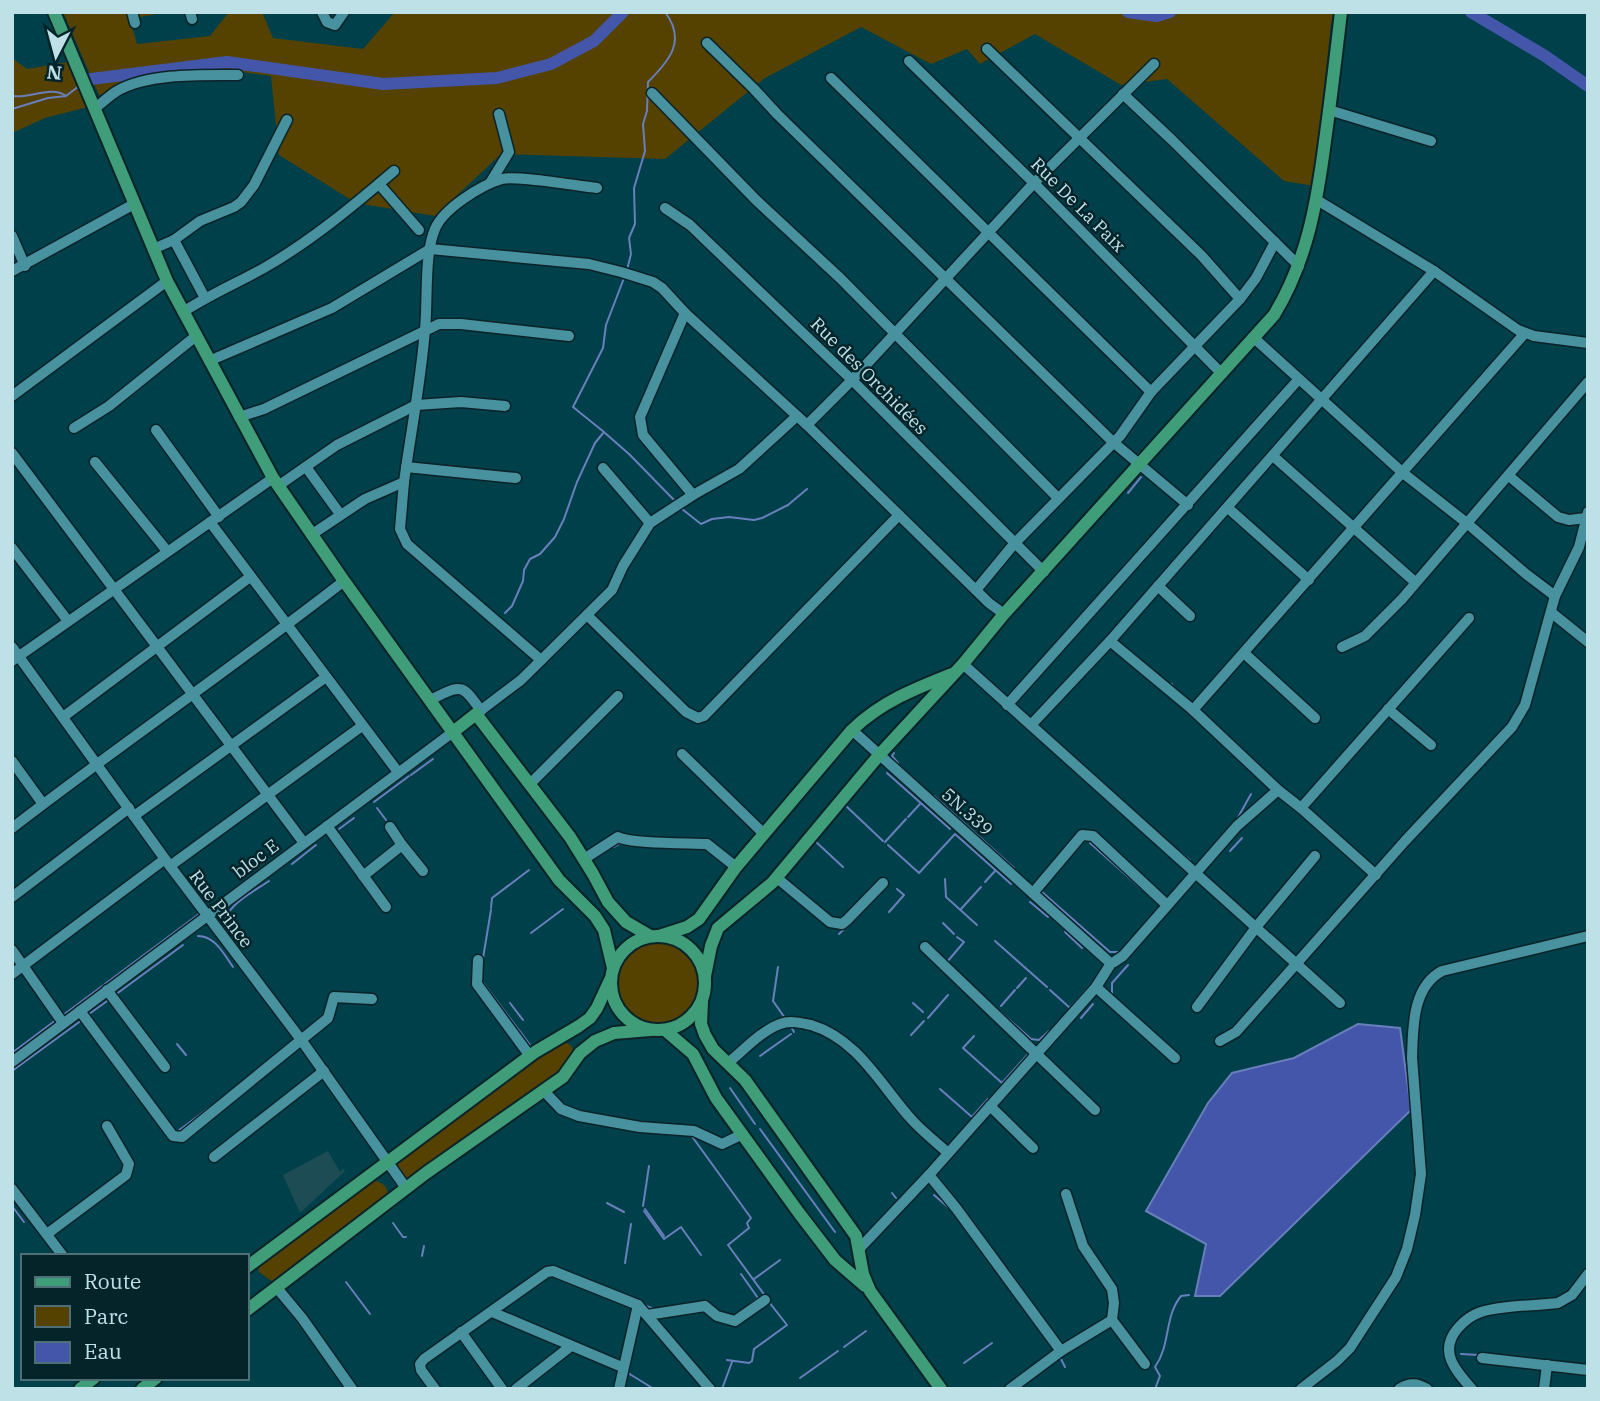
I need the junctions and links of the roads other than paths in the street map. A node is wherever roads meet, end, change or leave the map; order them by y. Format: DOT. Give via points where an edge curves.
graph roads {
  1 [pos="54,12"];
  2 [pos="322,12"];
  3 [pos="344,12"];
  4 [pos="1341,12"];
  5 [pos="707,43"];
  6 [pos="988,49"];
  7 [pos="909,61"];
  8 [pos="1154,64"];
  9 [pos="238,75"];
  10 [pos="831,78"];
  11 [pos="652,93"];
  12 [pos="1123,94"];
  13 [pos="95,108"];
  14 [pos="1329,110"];
  15 [pos="499,114"];
  16 [pos="287,120"];
  17 [pos="1078,138"];
  18 [pos="1431,141"];
  19 [pos="394,171"];
  20 [pos="1034,183"];
  21 [pos="379,184"];
  22 [pos="489,184"];
  23 [pos="597,188"];
  24 [pos="1317,200"];
  25 [pos="134,204"];
  26 [pos="666,208"];
  27 [pos="419,230"];
  28 [pos="990,233"];
  29 [pos="12,236"];
  30 [pos="174,240"];
  31 [pos="1275,243"];
  32 [pos="430,248"];
  33 [pos="153,249"];
  34 [pos="25,266"];
  35 [pos="1299,266"];
  36 [pos="12,271"];
  37 [pos="1434,271"];
  38 [pos="946,277"];
  39 [pos="167,281"];
  40 [pos="205,298"];
  41 [pos="1240,299"];
  42 [pos="183,312"];
  43 [pos="685,313"];
  44 [pos="425,330"];
  45 [pos="1525,333"];
  46 [pos="896,334"];
  47 [pos="196,336"];
  48 [pos="569,337"];
  49 [pos="1254,338"];
  50 [pos="1588,344"];
  51 [pos="1196,346"];
  52 [pos="209,361"];
  53 [pos="1222,374"];
  54 [pos="852,380"];
  55 [pos="1298,380"];
  56 [pos="1588,382"];
  57 [pos="1151,393"];
  58 [pos="12,396"];
  59 [pos="1322,399"];
  60 [pos="416,405"];
  61 [pos="505,406"];
  62 [pos="797,416"];
  63 [pos="239,417"];
  64 [pos="807,425"];
  65 [pos="74,428"];
  66 [pos="156,430"];
  67 [pos="1113,442"];
  68 [pos="12,453"];
  69 [pos="1273,456"];
  70 [pos="94,462"];
  71 [pos="1139,464"];
  72 [pos="306,467"];
  73 [pos="406,467"];
  74 [pos="603,468"];
  75 [pos="1403,473"];
  76 [pos="1509,476"];
  77 [pos="516,478"];
  78 [pos="276,482"];
  79 [pos="404,482"];
  80 [pos="693,495"];
  81 [pos="1058,498"];
  82 [pos="1188,505"];
  83 [pos="1227,508"];
  84 [pos="340,514"];
  85 [pos="899,514"];
  86 [pos="1587,515"];
  87 [pos="214,519"];
  88 [pos="650,523"];
  89 [pos="1468,524"];
  90 [pos="1355,529"];
  91 [pos="312,535"];
  92 [pos="1014,544"];
  93 [pos="12,548"];
  94 [pos="167,551"];
  95 [pos="1044,572"];
  96 [pos="250,577"];
  97 [pos="1309,580"];
  98 [pos="344,582"];
  99 [pos="1415,582"];
  100 [pos="1158,586"];
  101 [pos="113,589"];
  102 [pos="976,590"];
  103 [pos="1555,596"];
  104 [pos="1552,613"];
  105 [pos="1004,614"];
  106 [pos="587,615"];
  107 [pos="1190,616"];
  108 [pos="1469,618"];
  109 [pos="68,621"];
  110 [pos="288,625"];
  111 [pos="1110,641"];
  112 [pos="1588,642"];
  113 [pos="156,646"];
  114 [pos="1342,647"];
  115 [pos="1244,653"];
  116 [pos="15,655"];
  117 [pos="541,660"];
  118 [pos="959,669"];
  119 [pos="326,677"];
  120 [pos="192,696"];
  121 [pos="618,696"];
  122 [pos="430,700"];
  123 [pos="1007,705"];
  124 [pos="1388,709"];
  125 [pos="1193,710"];
  126 [pos="479,712"];
  127 [pos="63,717"];
  128 [pos="1315,718"];
  129 [pos="1031,725"];
  130 [pos="362,726"];
  131 [pos="852,730"];
  132 [pos="453,732"];
  133 [pos="1431,746"];
  134 [pos="230,747"];
  135 [pos="682,754"];
  136 [pos="880,754"];
  137 [pos="12,761"];
  138 [pos="97,764"];
  139 [pos="398,772"];
  140 [pos="530,784"];
  141 [pos="1278,790"];
  142 [pos="268,797"];
  143 [pos="43,804"];
  144 [pos="1301,808"];
  145 [pos="132,812"];
  146 [pos="327,826"];
  147 [pos="390,827"];
  148 [pos="12,828"];
  149 [pos="764,834"];
  150 [pos="303,843"];
  151 [pos="402,845"];
  152 [pos="1315,856"];
  153 [pos="584,859"];
  154 [pos="167,863"];
  155 [pos="736,867"];
  156 [pos="423,871"];
  157 [pos="1197,873"];
  158 [pos="1376,875"];
  159 [pos="363,876"];
  160 [pos="777,878"];
  161 [pos="883,883"];
  162 [pos="1033,893"];
  163 [pos="12,897"];
  164 [pos="1167,905"];
  165 [pos="386,907"];
  166 [pos="206,915"];
  167 [pos="1257,926"];
  168 [pos="654,936"];
  169 [pos="1588,936"];
  170 [pos="925,947"];
  171 [pos="12,950"];
  172 [pos="478,960"];
  173 [pos="1110,962"];
  174 [pos="1296,962"];
  175 [pos="24,966"];
  176 [pos="12,974"];
  177 [pos="611,974"];
  178 [pos="705,976"];
  179 [pos="1096,987"];
  180 [pos="107,990"];
  181 [pos="372,999"];
  182 [pos="702,1002"];
  183 [pos="1340,1003"];
  184 [pos="1197,1007"];
  185 [pos="80,1011"];
  186 [pos="63,1023"];
  187 [pos="650,1030"];
  188 [pos="665,1031"];
  189 [pos="302,1041"];
  190 [pos="1220,1041"];
  191 [pos="1038,1053"];
  192 [pos="530,1056"];
  193 [pos="1175,1058"];
  194 [pos="12,1062"];
  195 [pos="728,1063"];
  196 [pos="165,1066"];
  197 [pos="324,1072"];
  198 [pos="544,1091"];
  199 [pos="990,1106"];
  200 [pos="1095,1110"];
  201 [pos="107,1126"];
  202 [pos="743,1134"];
  203 [pos="1033,1148"];
  204 [pos="948,1153"];
  205 [pos="214,1157"];
  206 [pos="387,1161"];
  207 [pos="929,1175"];
  208 [pos="406,1188"];
  209 [pos="12,1189"];
  210 [pos="1066,1194"];
  211 [pos="47,1234"];
  212 [pos="859,1250"];
  213 [pos="62,1254"];
  214 [pos="248,1266"];
  215 [pos="1588,1274"];
  216 [pos="277,1288"];
  217 [pos="870,1291"];
  218 [pos="765,1300"];
  219 [pos="638,1305"];
  220 [pos="248,1309"];
  221 [pos="492,1312"];
  222 [pos="647,1315"];
  223 [pos="1112,1320"];
  224 [pos="461,1332"];
  225 [pos="571,1346"];
  226 [pos="1061,1352"];
  227 [pos="1482,1358"];
  228 [pos="1145,1364"];
  229 [pos="1547,1365"];
  230 [pos="622,1367"];
  231 [pos="1588,1370"];
  232 [pos="156,1381"];
  233 [pos="142,1389"];
  234 [pos="352,1389"];
  235 [pos="435,1389"];
  236 [pos="502,1389"];
  237 [pos="516,1389"];
  238 [pos="619,1389"];
  239 [pos="710,1389"];
  240 [pos="941,1389"];
  241 [pos="1010,1389"];
  242 [pos="1301,1389"];
  243 [pos="1399,1389"];
  244 [pos="1427,1389"];
  245 [pos="1472,1389"];
  246 [pos="1544,1389"];
  1 -- 13 [label="main road"];
  2 -- 3 [label="street" via="327,22 335,25"];
  4 -- 14 [label="main road"];
  5 -- 38 [label="street"];
  6 -- 17 [label="street"];
  7 -- 20 [label="street, Rue De La Paix"];
  8 -- 12 [label="street"];
  9 -- 13 [label="street" via="145,82 118,91"];
  10 -- 28 [label="street"];
  11 -- 46 [label="street"];
  12 -- 17 [label="street"];
  12 -- 31 [label="street"];
  13 -- 25 [label="main road"];
  14 -- 18 [label="street"];
  14 -- 24 [label="main road"];
  15 -- 22 [label="street" via="509,152"];
  16 -- 30 [label="street" via="241,202 200,220"];
  17 -- 20 [label="street"];
  17 -- 41 [label="street"];
  19 -- 21 [label="street"];
  20 -- 28 [label="street"];
  20 -- 51 [label="street, Rue De La Paix"];
  21 -- 27 [label="street"];
  21 -- 40 [label="street" via="265,267"];
  22 -- 23 [label="street" via="505,178"];
  22 -- 32 [label="street" via="439,221"];
  24 -- 35 [label="main road"];
  24 -- 37 [label="street"];
  25 -- 33 [label="main road"];
  25 -- 34 [label="street"];
  26 -- 54 [label="street, Rue des Orchidées" via="691,225"];
  28 -- 38 [label="street"];
  28 -- 57 [label="street"];
  29 -- 34 [label="street"];
  30 -- 33 [label="street"];
  30 -- 40 [label="street"];
  31 -- 35 [label="street"];
  31 -- 41 [label="street"];
  32 -- 43 [label="street" via="589,264 621,272 653,282"];
  32 -- 44 [label="street"];
  32 -- 52 [label="street" via="332,308"];
  33 -- 39 [label="main road"];
  34 -- 36 [label="street"];
  35 -- 49 [label="main road" via="1274,315"];
  37 -- 45 [label="street"];
  37 -- 59 [label="street"];
  38 -- 46 [label="street"];
  38 -- 67 [label="street"];
  39 -- 42 [label="main road"];
  39 -- 58 [label="street"];
  40 -- 42 [label="street"];
  41 -- 51 [label="street"];
  42 -- 47 [label="main road"];
  43 -- 62 [label="street"];
  43 -- 80 [label="street" via="639,417 643,435"];
  44 -- 48 [label="street" via="445,323"];
  44 -- 60 [label="street"];
  44 -- 63 [label="street"];
  45 -- 50 [label="street"];
  45 -- 75 [label="street"];
  46 -- 54 [label="street"];
  46 -- 81 [label="street"];
  47 -- 52 [label="main road"];
  47 -- 65 [label="street" via="109,406"];
  49 -- 53 [label="main road"];
  49 -- 55 [label="street"];
  51 -- 53 [label="street, Rue De La Paix"];
  51 -- 57 [label="street"];
  52 -- 63 [label="main road"];
  53 -- 71 [label="main road"];
  54 -- 64 [label="street"];
  54 -- 92 [label="street, Rue des Orchidées"];
  55 -- 59 [label="street"];
  55 -- 82 [label="street"];
  56 -- 76 [label="street"];
  57 -- 67 [label="street"];
  59 -- 69 [label="street"];
  59 -- 75 [label="street"];
  60 -- 61 [label="street" via="461,402"];
  60 -- 72 [label="street" via="360,432"];
  60 -- 73 [label="street"];
  62 -- 64 [label="street"];
  62 -- 80 [label="street" via="746,464"];
  63 -- 78 [label="main road"];
  64 -- 85 [label="street"];
  66 -- 87 [label="street"];
  67 -- 71 [label="street"];
  67 -- 81 [label="street"];
  68 -- 101 [label="street"];
  69 -- 83 [label="street"];
  69 -- 90 [label="street"];
  70 -- 94 [label="street"];
  71 -- 82 [label="street"];
  71 -- 95 [label="main road"];
  72 -- 78 [label="street"];
  72 -- 84 [label="street"];
  73 -- 77 [label="street"];
  73 -- 79 [label="street"];
  74 -- 88 [label="street"];
  75 -- 89 [label="street"];
  75 -- 90 [label="street"];
  76 -- 86 [label="street" via="1558,517 1569,520"];
  76 -- 89 [label="street"];
  78 -- 87 [label="street"];
  78 -- 91 [label="main road"];
  79 -- 84 [label="street"];
  79 -- 117 [label="street" via="400,529 407,544"];
  80 -- 88 [label="street"];
  81 -- 92 [label="street"];
  82 -- 123 [label="street"];
  83 -- 97 [label="street"];
  83 -- 100 [label="street"];
  84 -- 91 [label="street"];
  85 -- 102 [label="street"];
  85 -- 106 [label="street" via="698,718 686,712"];
  86 -- 103 [label="street" via="1579,547"];
  87 -- 94 [label="street"];
  87 -- 96 [label="street"];
  88 -- 106 [label="street" via="612,590"];
  89 -- 99 [label="street"];
  89 -- 103 [label="street"];
  90 -- 97 [label="street"];
  90 -- 99 [label="street"];
  91 -- 98 [label="main road"];
  92 -- 95 [label="street, Rue des Orchidées"];
  92 -- 102 [label="street"];
  93 -- 109 [label="street"];
  94 -- 101 [label="street"];
  95 -- 105 [label="main road"];
  96 -- 110 [label="street"];
  96 -- 113 [label="street"];
  97 -- 115 [label="street"];
  98 -- 110 [label="street"];
  98 -- 122 [label="main road"];
  99 -- 114 [label="street" via="1365,636"];
  100 -- 107 [label="street"];
  100 -- 111 [label="street"];
  101 -- 109 [label="street"];
  101 -- 113 [label="street"];
  102 -- 105 [label="street"];
  103 -- 104 [label="street"];
  104 -- 112 [label="street"];
  104 -- 158 [label="street" via="1521,714"];
  105 -- 118 [label="main road"];
  106 -- 117 [label="street"];
  108 -- 124 [label="street"];
  109 -- 116 [label="street"];
  110 -- 119 [label="street"];
  110 -- 120 [label="street"];
  111 -- 125 [label="street"];
  111 -- 129 [label="street"];
  113 -- 120 [label="street"];
  113 -- 127 [label="street"];
  115 -- 125 [label="street"];
  115 -- 128 [label="street"];
  116 -- 127 [label="street, Rue Prince"];
  117 -- 126 [label="street"];
  118 -- 123 [label="street"];
  118 -- 131 [label="main road" via="888,702"];
  118 -- 136 [label="main road"];
  119 -- 130 [label="street"];
  119 -- 134 [label="street"];
  120 -- 134 [label="street"];
  120 -- 138 [label="street"];
  121 -- 140 [label="street"];
  122 -- 126 [label="street" via="461,688"];
  122 -- 132 [label="main road"];
  123 -- 129 [label="street"];
  124 -- 133 [label="street"];
  124 -- 144 [label="street"];
  125 -- 141 [label="street"];
  126 -- 132 [label="main road"];
  126 -- 140 [label="main road"];
  127 -- 138 [label="street, Rue Prince"];
  129 -- 157 [label="street"];
  130 -- 139 [label="street"];
  130 -- 142 [label="street"];
  131 -- 136 [label="street, 5N.339"];
  131 -- 149 [label="main road"];
  132 -- 139 [label="street, bloc E"];
  132 -- 177 [label="main road" via="558,880 604,930"];
  134 -- 142 [label="street"];
  134 -- 145 [label="street"];
  135 -- 149 [label="street"];
  136 -- 160 [label="main road"];
  136 -- 162 [label="street, 5N.339"];
  137 -- 143 [label="street"];
  138 -- 143 [label="street"];
  138 -- 145 [label="street, Rue Prince"];
  139 -- 146 [label="street, bloc E"];
  140 -- 153 [label="main road"];
  141 -- 144 [label="street"];
  141 -- 157 [label="street" via="1237,826"];
  142 -- 150 [label="street"];
  142 -- 154 [label="street"];
  143 -- 148 [label="street"];
  144 -- 158 [label="street"];
  145 -- 154 [label="street, Rue Prince"];
  145 -- 163 [label="street"];
  146 -- 150 [label="street, bloc E"];
  146 -- 159 [label="street"];
  147 -- 151 [label="street"];
  149 -- 155 [label="main road"];
  150 -- 166 [label="street, bloc E"];
  151 -- 156 [label="street"];
  151 -- 159 [label="street"];
  152 -- 167 [label="street"];
  153 -- 155 [label="street" via="618,836 629,841 707,844"];
  153 -- 168 [label="main road" via="618,914"];
  154 -- 166 [label="street, Rue Prince"];
  154 -- 175 [label="street"];
  155 -- 168 [label="main road" via="694,924"];
  157 -- 164 [label="street"];
  157 -- 167 [label="street"];
  158 -- 174 [label="street"];
  159 -- 165 [label="street"];
  160 -- 161 [label="street" via="836,924 847,920"];
  160 -- 178 [label="main road" via="718,928"];
  162 -- 164 [label="street" via="1082,835 1088,834"];
  162 -- 173 [label="street, 5N.339"];
  164 -- 173 [label="street" via="1123,956"];
  166 -- 180 [label="street, bloc E"];
  166 -- 189 [label="street, Rue Prince"];
  167 -- 174 [label="street"];
  167 -- 184 [label="street"];
  168 -- 177 [label="main road" via="627,947"];
  168 -- 178 [label="main road" via="690,947"];
  169 -- 242 [label="street" via="1442,971 1427,982 1416,1009 1412,1040 1421,1174 1407,1249 1396,1278 1350,1348"];
  170 -- 191 [label="street"];
  171 -- 175 [label="street"];
  172 -- 192 [label="street" via="477,984"];
  173 -- 179 [label="street"];
  174 -- 183 [label="street"];
  174 -- 190 [label="street" via="1236,1032"];
  175 -- 176 [label="street"];
  175 -- 186 [label="street"];
  177 -- 187 [label="main road" via="616,1005 634,1024"];
  177 -- 192 [label="main road" via="590,1018"];
  178 -- 182 [label="main road"];
  179 -- 191 [label="street"];
  179 -- 193 [label="street"];
  180 -- 185 [label="street, bloc E"];
  180 -- 196 [label="street"];
  181 -- 189 [label="street" via="334,997 328,1018"];
  182 -- 188 [label="main road" via="688,1020"];
  182 -- 195 [label="main road" via="705,1035"];
  185 -- 186 [label="street, bloc E"];
  185 -- 189 [label="street" via="177,1137"];
  186 -- 194 [label="street, bloc E"];
  187 -- 188 [label="main road"];
  187 -- 198 [label="main road" via="614,1033 594,1041 563,1077"];
  188 -- 202 [label="main road" via="693,1054 716,1098"];
  189 -- 197 [label="street, Rue Prince"];
  191 -- 199 [label="street"];
  191 -- 200 [label="street"];
  192 -- 206 [label="main road"];
  195 -- 204 [label="street" via="781,1023 822,1028 852,1047 912,1120"];
  195 -- 212 [label="main road" via="813,1174 856,1236"];
  197 -- 205 [label="street"];
  197 -- 206 [label="street, Rue Prince"];
  198 -- 202 [label="street" via="561,1109 590,1119 694,1131 722,1144"];
  198 -- 208 [label="main road"];
  199 -- 203 [label="street"];
  199 -- 204 [label="street"];
  201 -- 211 [label="street" via="130,1170"];
  202 -- 217 [label="main road" via="835,1260"];
  204 -- 207 [label="street"];
  206 -- 208 [label="street, Rue Prince"];
  206 -- 214 [label="main road"];
  207 -- 212 [label="street"];
  207 -- 226 [label="street"];
  208 -- 216 [label="main road"];
  209 -- 211 [label="street"];
  210 -- 223 [label="street" via="1083,1246 1114,1294"];
  211 -- 213 [label="street"];
  212 -- 217 [label="main road"];
  215 -- 245 [label="street" via="1566,1300 1482,1311 1460,1326 1448,1353"];
  216 -- 220 [label="main road"];
  216 -- 234 [label="street"];
  217 -- 240 [label="main road"];
  218 -- 222 [label="street" via="735,1321 705,1306"];
  219 -- 221 [label="street" via="553,1271"];
  219 -- 222 [label="street"];
  219 -- 230 [label="street"];
  221 -- 224 [label="street"];
  221 -- 225 [label="street"];
  222 -- 239 [label="street"];
  223 -- 226 [label="street"];
  223 -- 228 [label="street"];
  224 -- 235 [label="street" via="420,1364"];
  224 -- 236 [label="street"];
  225 -- 230 [label="street"];
  225 -- 237 [label="street"];
  226 -- 241 [label="street"];
  227 -- 229 [label="street"];
  229 -- 231 [label="street"];
  229 -- 246 [label="street"];
  230 -- 238 [label="street"];
  232 -- 233 [label="main road"];
  243 -- 244 [label="street" via="1407,1384"];
}
